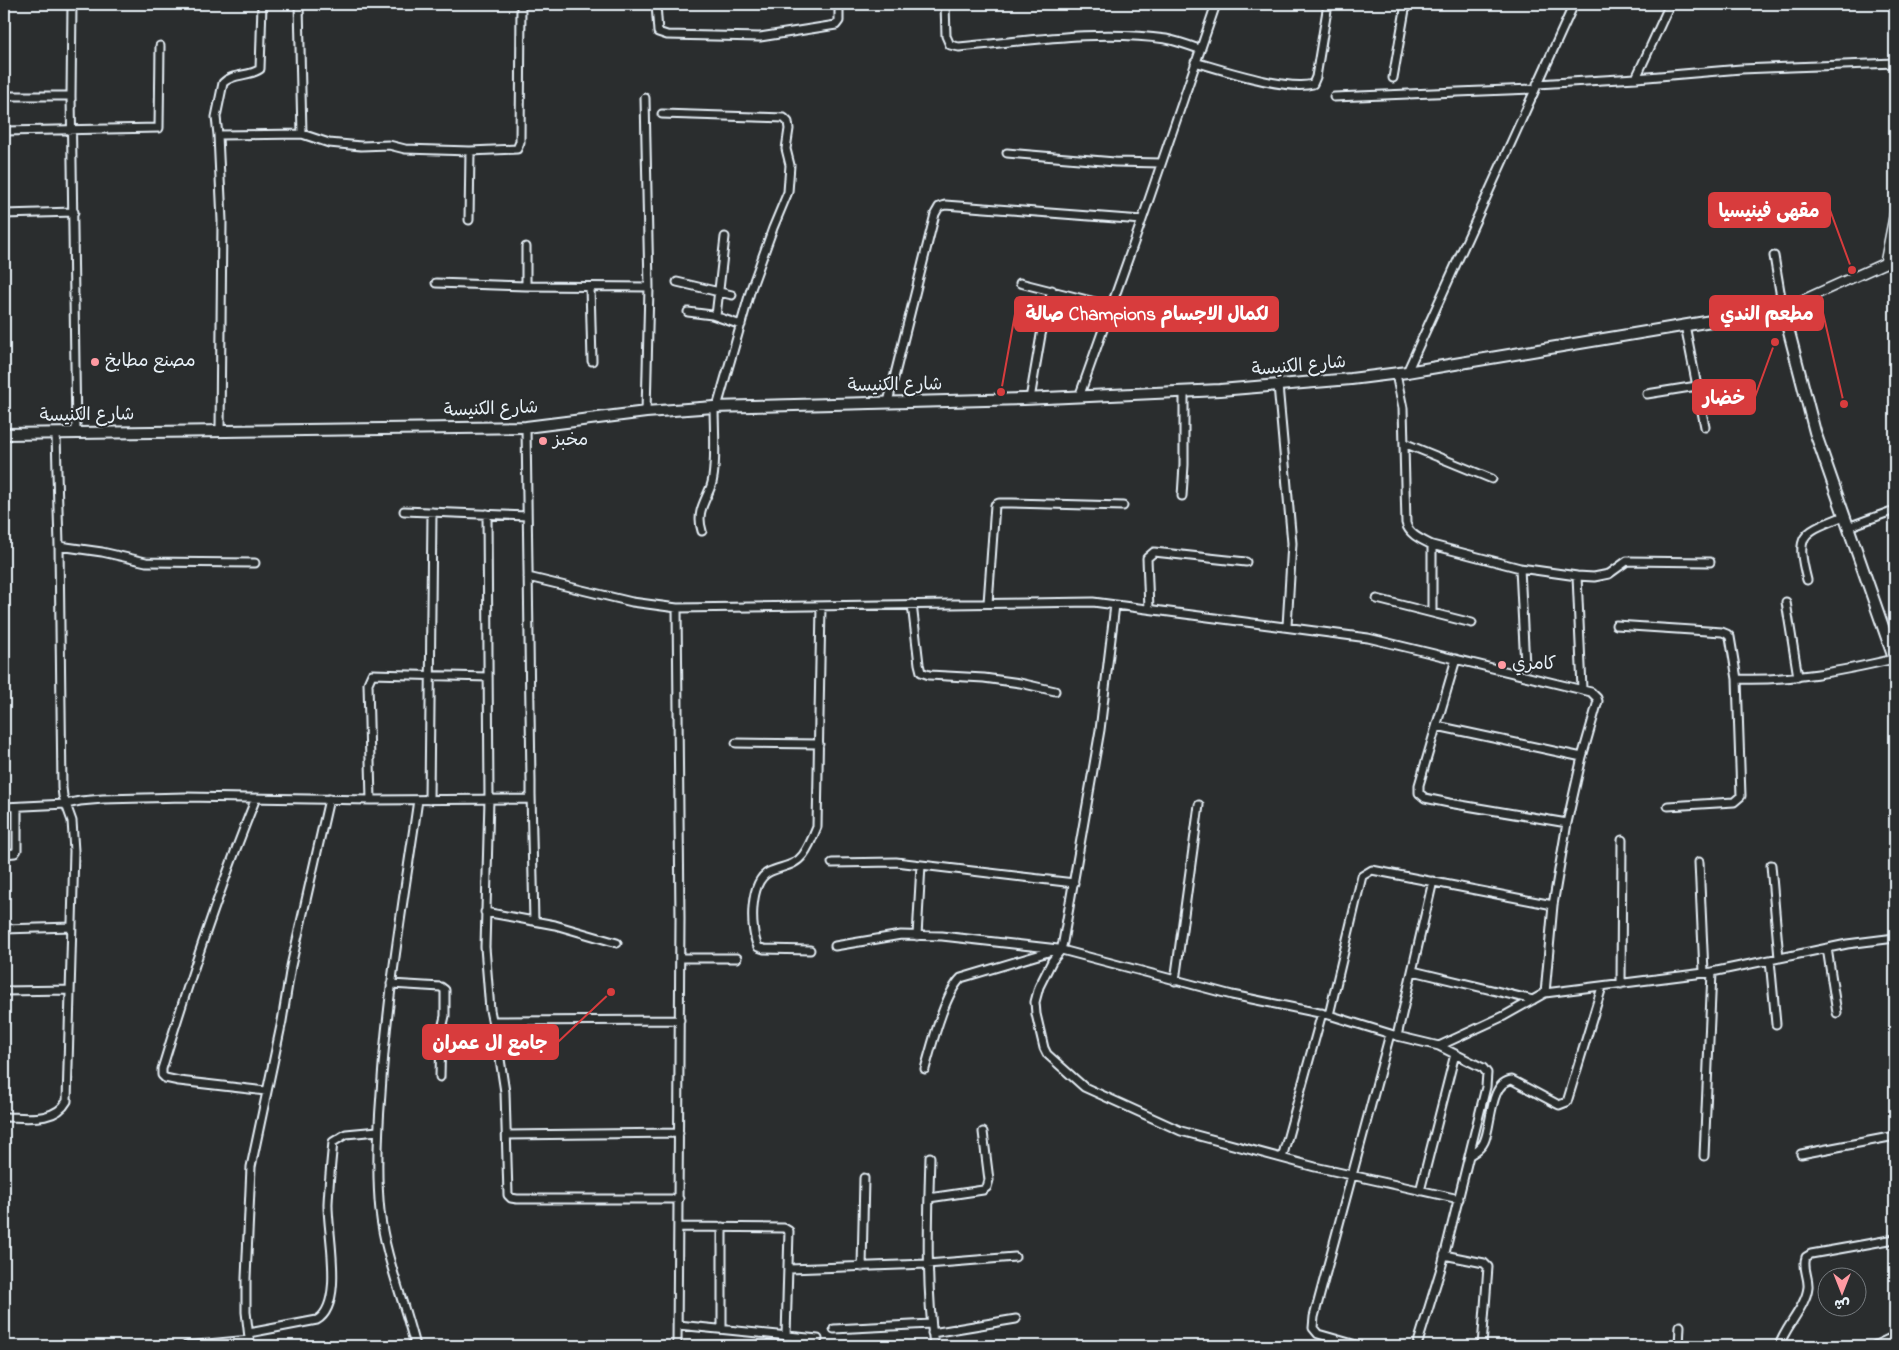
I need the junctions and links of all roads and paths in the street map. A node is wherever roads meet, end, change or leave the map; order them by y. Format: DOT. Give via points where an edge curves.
graph roads {
  1 [pos="72,4"];
  2 [pos="262,4"];
  3 [pos="300,4"];
  4 [pos="521,4"];
  5 [pos="656,4"];
  6 [pos="839,4"];
  7 [pos="945,4"];
  8 [pos="1216,4"];
  9 [pos="1328,4"];
  10 [pos="1406,4"];
  11 [pos="1574,4"];
  12 [pos="1670,4"];
  13 [pos="160,46"];
  14 [pos="1199,48"];
  15 [pos="1195,62"];
  16 [pos="1895,63"];
  17 [pos="1393,78"];
  18 [pos="1636,78"];
  19 [pos="1536,87"];
  20 [pos="4,96"];
  21 [pos="71,96"];
  22 [pos="1334,97"];
  23 [pos="646,98"];
  24 [pos="662,114"];
  25 [pos="4,131"];
  26 [pos="72,131"];
  27 [pos="302,134"];
  28 [pos="218,135"];
  29 [pos="470,151"];
  30 [pos="1007,154"];
  31 [pos="1161,163"];
  32 [pos="74,212"];
  33 [pos="1895,212"];
  34 [pos="4,214"];
  35 [pos="469,220"];
  36 [pos="1142,220"];
  37 [pos="725,237"];
  38 [pos="526,247"];
  39 [pos="1774,256"];
  40 [pos="1895,260"];
  41 [pos="1885,263"];
  42 [pos="677,282"];
  43 [pos="436,283"];
  44 [pos="1020,283"];
  45 [pos="526,286"];
  46 [pos="590,287"];
  47 [pos="649,287"];
  48 [pos="1052,290"];
  49 [pos="719,291"];
  50 [pos="732,295"];
  51 [pos="1112,306"];
  52 [pos="1783,309"];
  53 [pos="688,312"];
  54 [pos="716,316"];
  55 [pos="741,324"];
  56 [pos="1685,325"];
  57 [pos="592,361"];
  58 [pos="1402,373"];
  59 [pos="1278,385"];
  60 [pos="1697,386"];
  61 [pos="1184,392"];
  62 [pos="1647,394"];
  63 [pos="1079,397"];
  64 [pos="1030,399"];
  65 [pos="888,402"];
  66 [pos="715,407"];
  67 [pos="646,412"];
  68 [pos="526,427"];
  69 [pos="1705,427"];
  70 [pos="220,430"];
  71 [pos="76,432"];
  72 [pos="4,434"];
  73 [pos="56,434"];
  74 [pos="1404,443"];
  75 [pos="1492,479"];
  76 [pos="1182,496"];
  77 [pos="1123,506"];
  78 [pos="404,511"];
  79 [pos="1895,511"];
  80 [pos="432,512"];
  81 [pos="487,514"];
  82 [pos="527,516"];
  83 [pos="1844,516"];
  84 [pos="1848,527"];
  85 [pos="702,531"];
  86 [pos="1432,545"];
  87 [pos="59,546"];
  88 [pos="1246,562"];
  89 [pos="1710,562"];
  90 [pos="254,563"];
  91 [pos="1520,568"];
  92 [pos="1577,576"];
  93 [pos="528,577"];
  94 [pos="1807,580"];
  95 [pos="1377,599"];
  96 [pos="1786,602"];
  97 [pos="988,603"];
  98 [pos="912,604"];
  99 [pos="1115,605"];
  100 [pos="821,606"];
  101 [pos="677,608"];
  102 [pos="1149,609"];
  103 [pos="1432,612"];
  104 [pos="1472,623"];
  105 [pos="1616,625"];
  106 [pos="1287,626"];
  107 [pos="1456,659"];
  108 [pos="1895,660"];
  109 [pos="1525,666"];
  110 [pos="430,675"];
  111 [pos="488,677"];
  112 [pos="1798,677"];
  113 [pos="1737,679"];
  114 [pos="1582,689"];
  115 [pos="1055,691"];
  116 [pos="1437,726"];
  117 [pos="736,743"];
  118 [pos="819,744"];
  119 [pos="1582,757"];
  120 [pos="531,794"];
  121 [pos="256,798"];
  122 [pos="328,799"];
  123 [pos="489,799"];
  124 [pos="370,800"];
  125 [pos="418,800"];
  126 [pos="429,800"];
  127 [pos="66,804"];
  128 [pos="1199,805"];
  129 [pos="1668,806"];
  130 [pos="4,807"];
  131 [pos="17,807"];
  132 [pos="1567,823"];
  133 [pos="1622,840"];
  134 [pos="4,854"];
  135 [pos="1699,862"];
  136 [pos="832,863"];
  137 [pos="921,865"];
  138 [pos="1771,865"];
  139 [pos="1433,881"];
  140 [pos="1074,883"];
  141 [pos="1553,905"];
  142 [pos="486,912"];
  143 [pos="534,920"];
  144 [pos="72,927"];
  145 [pos="4,928"];
  146 [pos="917,936"];
  147 [pos="1895,938"];
  148 [pos="617,943"];
  149 [pos="835,946"];
  150 [pos="1827,948"];
  151 [pos="810,950"];
  152 [pos="1060,950"];
  153 [pos="680,958"];
  154 [pos="736,958"];
  155 [pos="1779,958"];
  156 [pos="1770,960"];
  157 [pos="1414,971"];
  158 [pos="1708,972"];
  159 [pos="1175,981"];
  160 [pos="392,984"];
  161 [pos="1621,984"];
  162 [pos="1602,987"];
  163 [pos="69,990"];
  164 [pos="4,991"];
  165 [pos="1545,994"];
  166 [pos="1533,1000"];
  167 [pos="1837,1013"];
  168 [pos="1325,1014"];
  169 [pos="680,1020"];
  170 [pos="493,1021"];
  171 [pos="1776,1024"];
  172 [pos="1394,1035"];
  173 [pos="1439,1046"];
  174 [pos="1455,1054"];
  175 [pos="925,1069"];
  176 [pos="440,1078"];
  177 [pos="266,1091"];
  178 [pos="4,1117"];
  179 [pos="378,1131"];
  180 [pos="983,1132"];
  181 [pos="679,1133"];
  182 [pos="507,1135"];
  183 [pos="1895,1136"];
  184 [pos="1801,1154"];
  185 [pos="1470,1156"];
  186 [pos="1704,1156"];
  187 [pos="930,1157"];
  188 [pos="1282,1158"];
  189 [pos="1351,1175"];
  190 [pos="864,1178"];
  191 [pos="1420,1190"];
  192 [pos="929,1198"];
  193 [pos="679,1199"];
  194 [pos="1458,1199"];
  195 [pos="679,1227"];
  196 [pos="722,1227"];
  197 [pos="1895,1239"];
  198 [pos="1444,1255"];
  199 [pos="1015,1258"];
  200 [pos="927,1264"];
  201 [pos="862,1266"];
  202 [pos="789,1269"];
  203 [pos="1016,1320"];
  204 [pos="932,1324"];
  205 [pos="678,1325"];
  206 [pos="1680,1326"];
  207 [pos="834,1329"];
  208 [pos="722,1330"];
  209 [pos="932,1333"];
  210 [pos="786,1336"];
  211 [pos="1895,1336"];
  212 [pos="818,1339"];
  213 [pos="250,1340"];
  214 [pos="186,1346"];
  215 [pos="416,1346"];
  216 [pos="677,1346"];
  217 [pos="934,1346"];
  218 [pos="1360,1346"];
  219 [pos="1417,1346"];
  220 [pos="1482,1346"];
  221 [pos="1679,1346"];
  222 [pos="1779,1346"];
  223 [pos="1874,1346"];
  1 -- 21 [label="street"];
  2 -- 28 [label="street" via="260,69 222,83 216,117"];
  3 -- 27 [label="street"];
  4 -- 29 [label="street" via="520,142 516,149"];
  5 -- 6 [label="street" via="658,32 667,35 760,37 836,25 839,22"];
  7 -- 14 [label="street" via="946,36 950,46 1121,36 1168,40"];
  8 -- 14 [label="street"];
  9 -- 15 [label="street" via="1313,84 1295,85 1260,79"];
  10 -- 17 [label="street"];
  11 -- 19 [label="street"];
  12 -- 18 [label="street"];
  13 -- 26 [label="street" via="159,128"];
  14 -- 15 [label="street"];
  15 -- 31 [label="street"];
  16 -- 18 [label="street" via="1740,69"];
  18 -- 19 [label="street"];
  19 -- 22 [label="street"];
  19 -- 58 [label="street"];
  20 -- 21 [label="street"];
  21 -- 26 [label="street"];
  23 -- 47 [label="street"];
  24 -- 55 [label="street" via="784,118 788,122 788,192 772,228"];
  25 -- 26 [label="street"];
  26 -- 32 [label="street"];
  27 -- 28 [label="street"];
  27 -- 29 [label="street" via="330,143"];
  28 -- 70 [label="street" via="222,221"];
  29 -- 35 [label="street"];
  30 -- 31 [label="street"];
  31 -- 36 [label="street"];
  32 -- 34 [label="street"];
  32 -- 71 [label="street"];
  33 -- 41 [label="street"];
  36 -- 51 [label="street"];
  36 -- 65 [label="street" via="939,207"];
  37 -- 49 [label="street"];
  38 -- 45 [label="street"];
  39 -- 52 [label="street"];
  40 -- 41 [label="street"];
  41 -- 52 [label="street"];
  42 -- 49 [label="street"];
  43 -- 45 [label="street"];
  44 -- 48 [label="street"];
  45 -- 46 [label="street"];
  46 -- 47 [label="street"];
  46 -- 57 [label="street"];
  47 -- 67 [label="street"];
  48 -- 51 [label="street"];
  48 -- 64 [label="street"];
  49 -- 50 [label="street"];
  49 -- 54 [label="street"];
  51 -- 63 [label="street"];
  52 -- 56 [label="main road, شارع الكنيسة"];
  52 -- 83 [label="main road" via="1811,418"];
  53 -- 54 [label="street"];
  54 -- 55 [label="street"];
  55 -- 66 [label="street"];
  56 -- 58 [label="main road, شارع الكنيسة"];
  56 -- 60 [label="street"];
  58 -- 59 [label="main road, شارع الكنيسة"];
  58 -- 74 [label="street"];
  59 -- 61 [label="main road, شارع الكنيسة"];
  59 -- 106 [label="street" via="1292,543"];
  60 -- 62 [label="street"];
  60 -- 69 [label="street"];
  61 -- 63 [label="main road, شارع الكنيسة"];
  61 -- 76 [label="street"];
  63 -- 64 [label="main road, شارع الكنيسة"];
  64 -- 65 [label="main road, شارع الكنيسة"];
  65 -- 66 [label="main road, شارع الكنيسة"];
  66 -- 67 [label="main road, شارع الكنيسة"];
  66 -- 85 [label="street" via="713,473 702,506"];
  67 -- 68 [label="main road, شارع الكنيسة"];
  68 -- 70 [label="main road, شارع الكنيسة"];
  68 -- 82 [label="street"];
  70 -- 71 [label="main road, شارع الكنيسة"];
  71 -- 73 [label="main road, شارع الكنيسة"];
  72 -- 73 [label="main road, شارع الكنيسة"];
  73 -- 87 [label="street"];
  74 -- 75 [label="street"];
  74 -- 86 [label="street" via="1407,527"];
  77 -- 97 [label="street" via="999,503 995,506"];
  78 -- 80 [label="street"];
  79 -- 84 [label="street"];
  80 -- 81 [label="street"];
  80 -- 110 [label="street"];
  81 -- 82 [label="street"];
  81 -- 111 [label="street"];
  82 -- 93 [label="street"];
  83 -- 84 [label="main road"];
  83 -- 94 [label="street" via="1813,529 1803,540 1800,555"];
  84 -- 108 [label="main road"];
  86 -- 91 [label="street"];
  86 -- 103 [label="street"];
  87 -- 90 [label="street" via="146,562"];
  87 -- 127 [label="street" via="62,788"];
  88 -- 102 [label="street" via="1149,554"];
  89 -- 92 [label="street" via="1627,561 1603,576"];
  91 -- 92 [label="street"];
  91 -- 109 [label="street"];
  92 -- 114 [label="street"];
  93 -- 101 [label="street" via="632,602"];
  93 -- 120 [label="street"];
  95 -- 103 [label="street"];
  96 -- 112 [label="street"];
  97 -- 98 [label="street"];
  97 -- 99 [label="street" via="1093,602"];
  98 -- 100 [label="street"];
  98 -- 115 [label="street" via="921,672 1002,680"];
  99 -- 102 [label="street"];
  99 -- 140 [label="street" via="1100,730"];
  100 -- 101 [label="street"];
  100 -- 118 [label="street"];
  101 -- 153 [label="street"];
  102 -- 106 [label="street"];
  103 -- 104 [label="street"];
  105 -- 113 [label="street" via="1727,634"];
  106 -- 107 [label="street" via="1368,638"];
  107 -- 114 [label="street"];
  107 -- 116 [label="street"];
  108 -- 112 [label="street"];
  110 -- 111 [label="street"];
  110 -- 124 [label="street" via="376,674 369,677"];
  110 -- 126 [label="street"];
  111 -- 123 [label="street"];
  112 -- 113 [label="street"];
  113 -- 129 [label="street" via="1741,796 1734,802"];
  114 -- 119 [label="street" via="1594,694 1598,701"];
  116 -- 119 [label="street"];
  116 -- 132 [label="street" via="1419,794 1449,803"];
  117 -- 118 [label="street"];
  118 -- 151 [label="street" via="817,828 803,855 795,863 768,872 760,881 753,902 753,932 758,947"];
  119 -- 132 [label="street"];
  120 -- 123 [label="street" via="528,799"];
  120 -- 143 [label="street"];
  121 -- 122 [label="street"];
  121 -- 127 [label="street" via="103,799"];
  121 -- 177 [label="street" via="226,872 191,974 162,1075 179,1081"];
  122 -- 124 [label="street"];
  122 -- 177 [label="street"];
  123 -- 126 [label="street"];
  123 -- 142 [label="street"];
  124 -- 125 [label="street"];
  125 -- 126 [label="street"];
  125 -- 160 [label="street"];
  127 -- 131 [label="street"];
  127 -- 144 [label="street" via="72,821 74,851"];
  128 -- 159 [label="street"];
  130 -- 131 [label="street"];
  131 -- 134 [label="street" via="17,850"];
  132 -- 141 [label="street"];
  133 -- 161 [label="street"];
  135 -- 158 [label="street"];
  136 -- 137 [label="street"];
  137 -- 140 [label="street"];
  137 -- 146 [label="street"];
  138 -- 155 [label="street"];
  139 -- 141 [label="street"];
  139 -- 157 [label="street"];
  139 -- 168 [label="street" via="1372,870 1362,876"];
  140 -- 152 [label="street"];
  141 -- 165 [label="street"];
  142 -- 143 [label="street"];
  142 -- 170 [label="street" via="485,947"];
  143 -- 148 [label="street"];
  144 -- 145 [label="street"];
  144 -- 163 [label="street"];
  146 -- 149 [label="street" via="878,938"];
  146 -- 152 [label="street"];
  147 -- 150 [label="street"];
  150 -- 155 [label="street"];
  150 -- 167 [label="street"];
  152 -- 159 [label="street"];
  152 -- 175 [label="street" via="961,978 954,985"];
  152 -- 188 [label="street" via="1039,987 1036,1014 1044,1048 1071,1077 1084,1087 1181,1131"];
  153 -- 154 [label="street"];
  153 -- 169 [label="street"];
  155 -- 156 [label="street"];
  156 -- 158 [label="street"];
  156 -- 171 [label="street"];
  157 -- 166 [label="street"];
  157 -- 172 [label="street"];
  158 -- 161 [label="street"];
  158 -- 186 [label="street"];
  159 -- 168 [label="street"];
  160 -- 176 [label="street" via="442,987 445,990"];
  160 -- 179 [label="street"];
  161 -- 162 [label="street"];
  162 -- 165 [label="street"];
  162 -- 185 [label="street" via="1567,1102 1559,1105 1512,1080 1506,1081 1496,1094 1484,1143"];
  163 -- 164 [label="street"];
  163 -- 178 [label="street" via="67,1101 55,1114"];
  165 -- 166 [label="street"];
  166 -- 173 [label="street"];
  168 -- 172 [label="street"];
  168 -- 188 [label="street"];
  169 -- 170 [label="street"];
  169 -- 181 [label="street"];
  170 -- 182 [label="street" via="505,1092"];
  172 -- 173 [label="street"];
  172 -- 189 [label="street"];
  173 -- 174 [label="street"];
  174 -- 185 [label="street" via="1487,1073"];
  174 -- 191 [label="street"];
  177 -- 213 [label="street" via="248,1197 246,1312"];
  179 -- 213 [label="street" via="346,1134 333,1142 328,1204 334,1275 322,1317"];
  179 -- 215 [label="street" via="382,1226"];
  180 -- 192 [label="street" via="989,1180 987,1187"];
  181 -- 182 [label="street"];
  181 -- 193 [label="street"];
  182 -- 193 [label="street" via="508,1195 511,1198"];
  183 -- 184 [label="street"];
  185 -- 194 [label="street"];
  187 -- 192 [label="street"];
  188 -- 189 [label="street"];
  189 -- 191 [label="street"];
  189 -- 218 [label="street" via="1313,1328 1318,1334"];
  190 -- 201 [label="street"];
  191 -- 194 [label="street"];
  192 -- 200 [label="street"];
  193 -- 195 [label="street"];
  194 -- 198 [label="street"];
  195 -- 196 [label="street"];
  195 -- 205 [label="street"];
  196 -- 202 [label="street" via="784,1228 789,1232"];
  196 -- 208 [label="street"];
  197 -- 222 [label="street" via="1806,1257 1804,1267 1808,1287"];
  198 -- 219 [label="street"];
  198 -- 220 [label="street" via="1484,1263 1488,1267"];
  199 -- 200 [label="street"];
  200 -- 201 [label="street"];
  200 -- 204 [label="street"];
  201 -- 202 [label="street"];
  202 -- 210 [label="street"];
  203 -- 209 [label="street"];
  204 -- 207 [label="street"];
  204 -- 209 [label="street"];
  205 -- 208 [label="street"];
  205 -- 216 [label="street"];
  206 -- 221 [label="street"];
  208 -- 210 [label="street"];
  209 -- 217 [label="street"];
  210 -- 212 [label="street"];
  211 -- 223 [label="street"];
  213 -- 214 [label="street"];
}
